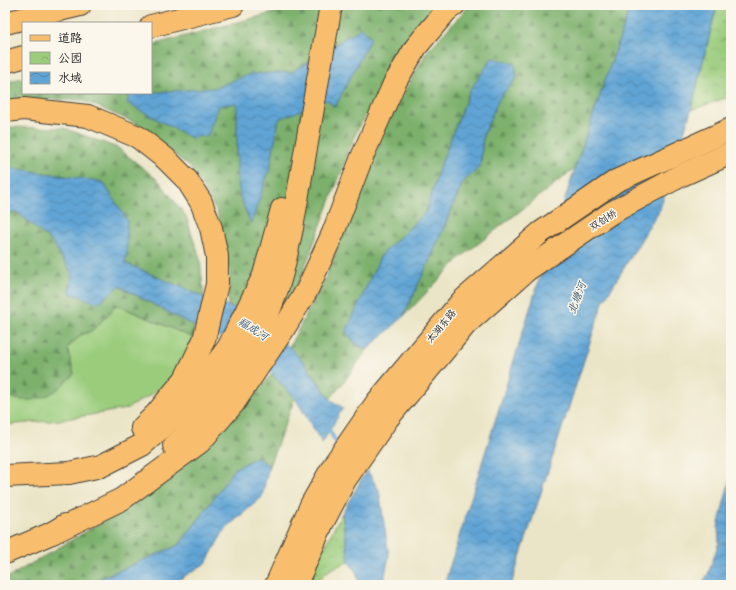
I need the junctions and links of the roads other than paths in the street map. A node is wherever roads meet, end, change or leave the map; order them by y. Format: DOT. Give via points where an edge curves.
graph roads {
  1 [pos="80,5"];
  2 [pos="233,5"];
  3 [pos="319,5"];
  4 [pos="332,5"];
  5 [pos="454,5"];
  6 [pos="5,23"];
  7 [pos="152,26"];
  8 [pos="22,57"];
  9 [pos="5,62"];
  10 [pos="5,111"];
  11 [pos="731,129"];
  12 [pos="731,153"];
  13 [pos="527,270"];
  14 [pos="242,359"];
  15 [pos="362,441"];
  16 [pos="340,472"];
  17 [pos="69,473"];
  18 [pos="5,476"];
  19 [pos="5,553"];
  20 [pos="276,585"];
  21 [pos="296,585"];
  1 -- 6 [label="main road"];
  2 -- 7 [label="main road"];
  3 -- 14 [label="main road" via="287,189"];
  4 -- 14 [label="main road" via="285,260 267,315"];
  5 -- 14 [label="main road" via="416,47 394,84 330,240 284,330"];
  8 -- 9 [label="main road"];
  10 -- 17 [label="main road" via="24,109 88,116 138,137 187,180 201,202 211,228 217,256 217,284 204,340 185,379 157,413 118,452"];
  11 -- 15 [label="main road, 太湖东路" via="616,181 540,233 462,301 377,402"];
  12 -- 13 [label="main road, 双创桥" via="682,175 611,214"];
  13 -- 15 [label="main road, 太湖东路" via="466,324 388,418"];
  14 -- 17 [label="main road" via="142,445 101,466"];
  14 -- 19 [label="main road" via="190,432 136,480 52,533"];
  15 -- 16 [label="main road"];
  16 -- 20 [label="main road" via="311,505"];
  16 -- 21 [label="main road" via="322,524"];
  17 -- 18 [label="main road"];
}
